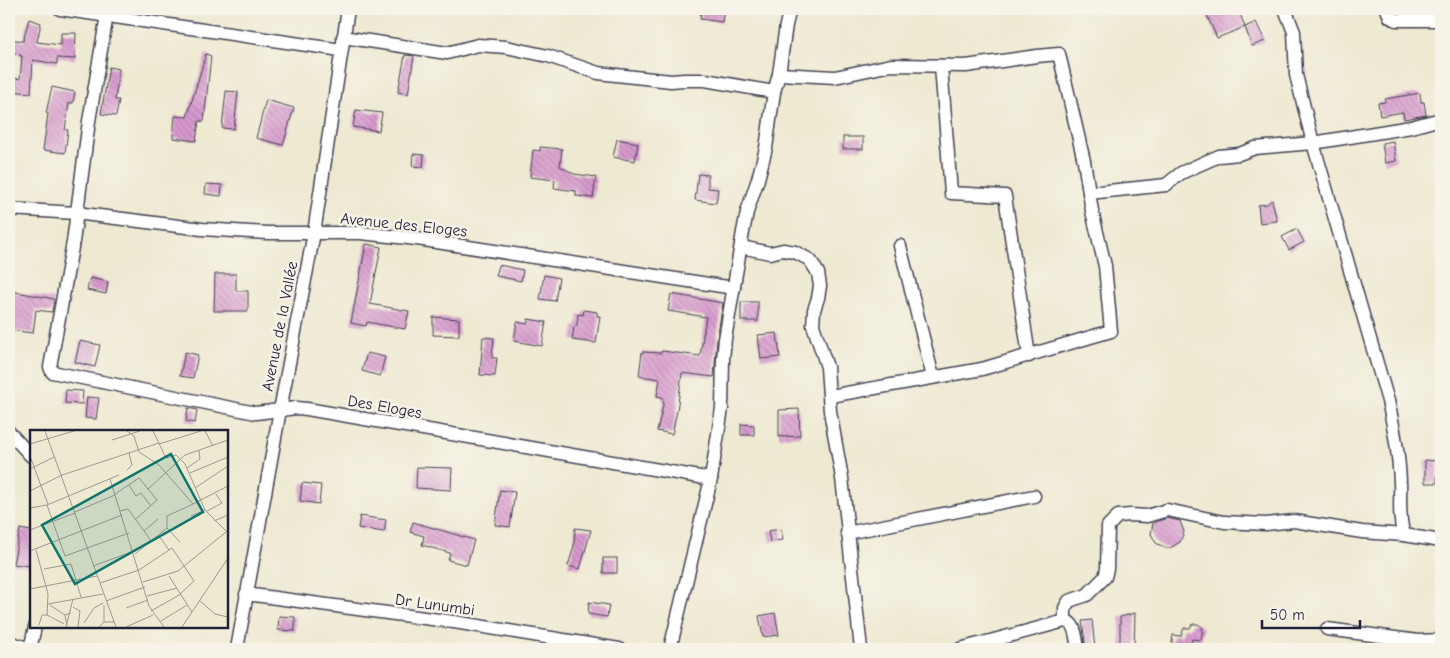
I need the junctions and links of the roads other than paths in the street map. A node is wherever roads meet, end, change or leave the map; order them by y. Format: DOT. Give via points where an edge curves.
graph roads {
  1 [pos="60,9"];
  2 [pos="348,9"];
  3 [pos="790,9"];
  4 [pos="1285,9"];
  5 [pos="1387,9"];
  6 [pos="107,12"];
  7 [pos="1441,20"];
  8 [pos="343,37"];
  9 [pos="341,50"];
  10 [pos="941,66"];
  11 [pos="779,74"];
  12 [pos="774,92"];
  13 [pos="1441,119"];
  14 [pos="1312,143"];
  15 [pos="1089,193"];
  16 [pos="9,209"];
  17 [pos="76,213"];
  18 [pos="314,233"];
  19 [pos="900,246"];
  20 [pos="741,247"];
  21 [pos="734,288"];
  22 [pos="1029,356"];
  23 [pos="933,377"];
  24 [pos="830,396"];
  25 [pos="280,410"];
  26 [pos="9,432"];
  27 [pos="30,455"];
  28 [pos="710,479"];
  29 [pos="1034,496"];
  30 [pos="847,533"];
  31 [pos="1404,535"];
  32 [pos="1441,541"];
  33 [pos="246,594"];
  34 [pos="1065,621"];
  35 [pos="35,628"];
  36 [pos="1327,629"];
  37 [pos="1441,640"];
  38 [pos="9,642"];
  39 [pos="30,649"];
  40 [pos="237,649"];
  41 [pos="619,649"];
  42 [pos="670,649"];
  43 [pos="861,649"];
  44 [pos="960,649"];
  45 [pos="1078,649"];
  1 -- 6 [label="street"];
  2 -- 8 [label="street, Avenue de la Vallée"];
  3 -- 11 [label="street"];
  4 -- 14 [label="street" via="1294,32 1296,75"];
  5 -- 7 [label="street" via="1390,17 1396,20"];
  6 -- 9 [label="street"];
  6 -- 17 [label="street"];
  8 -- 9 [label="street, Avenue de la Vallée"];
  8 -- 12 [label="street" via="447,52 478,45 506,47 548,56 598,73 670,81 705,80"];
  9 -- 18 [label="street, Avenue de la Vallée"];
  10 -- 11 [label="street" via="891,65 835,77"];
  10 -- 15 [label="street" via="966,66 1059,54"];
  10 -- 22 [label="street" via="951,193 1005,196"];
  11 -- 12 [label="street"];
  12 -- 20 [label="street" via="766,148 747,212"];
  13 -- 14 [label="street"];
  14 -- 15 [label="street" via="1255,148 1219,156 1181,173 1166,185"];
  14 -- 31 [label="street" via="1388,401 1396,439"];
  15 -- 22 [label="street" via="1105,266 1111,331"];
  16 -- 17 [label="street, Avenue des Eloges"];
  17 -- 18 [label="street, Avenue des Eloges" via="202,229"];
  17 -- 25 [label="street, Des Eloges" via="51,371 256,414"];
  18 -- 21 [label="street, Avenue des Eloges" via="361,233 417,239"];
  18 -- 25 [label="street, Avenue de la Vallée"];
  19 -- 23 [label="street"];
  20 -- 21 [label="street"];
  20 -- 24 [label="street" via="770,253 782,250 795,252 810,260 818,273 820,286 813,325 827,367"];
  21 -- 28 [label="street" via="723,359 722,408"];
  22 -- 23 [label="street" via="982,369"];
  23 -- 24 [label="street"];
  24 -- 30 [label="street"];
  25 -- 28 [label="street, Des Eloges" via="307,409"];
  25 -- 33 [label="street, Avenue de la Vallée"];
  26 -- 27 [label="street"];
  28 -- 42 [label="street"];
  29 -- 30 [label="street"];
  30 -- 43 [label="street"];
  31 -- 32 [label="street"];
  31 -- 34 [label="street" via="1294,521 1266,524 1224,522 1167,510 1147,516 1118,516 1108,526 1105,577 1087,595 1069,601 1065,608"];
  33 -- 40 [label="street, Avenue de la Vallée"];
  33 -- 41 [label="street, Dr Lunumbi" via="454,622"];
  34 -- 44 [label="street"];
  34 -- 45 [label="street" via="1073,625"];
  35 -- 39 [label="street"];
  36 -- 37 [label="street" via="1418,641"];
  38 -- 39 [label="street"];
}
